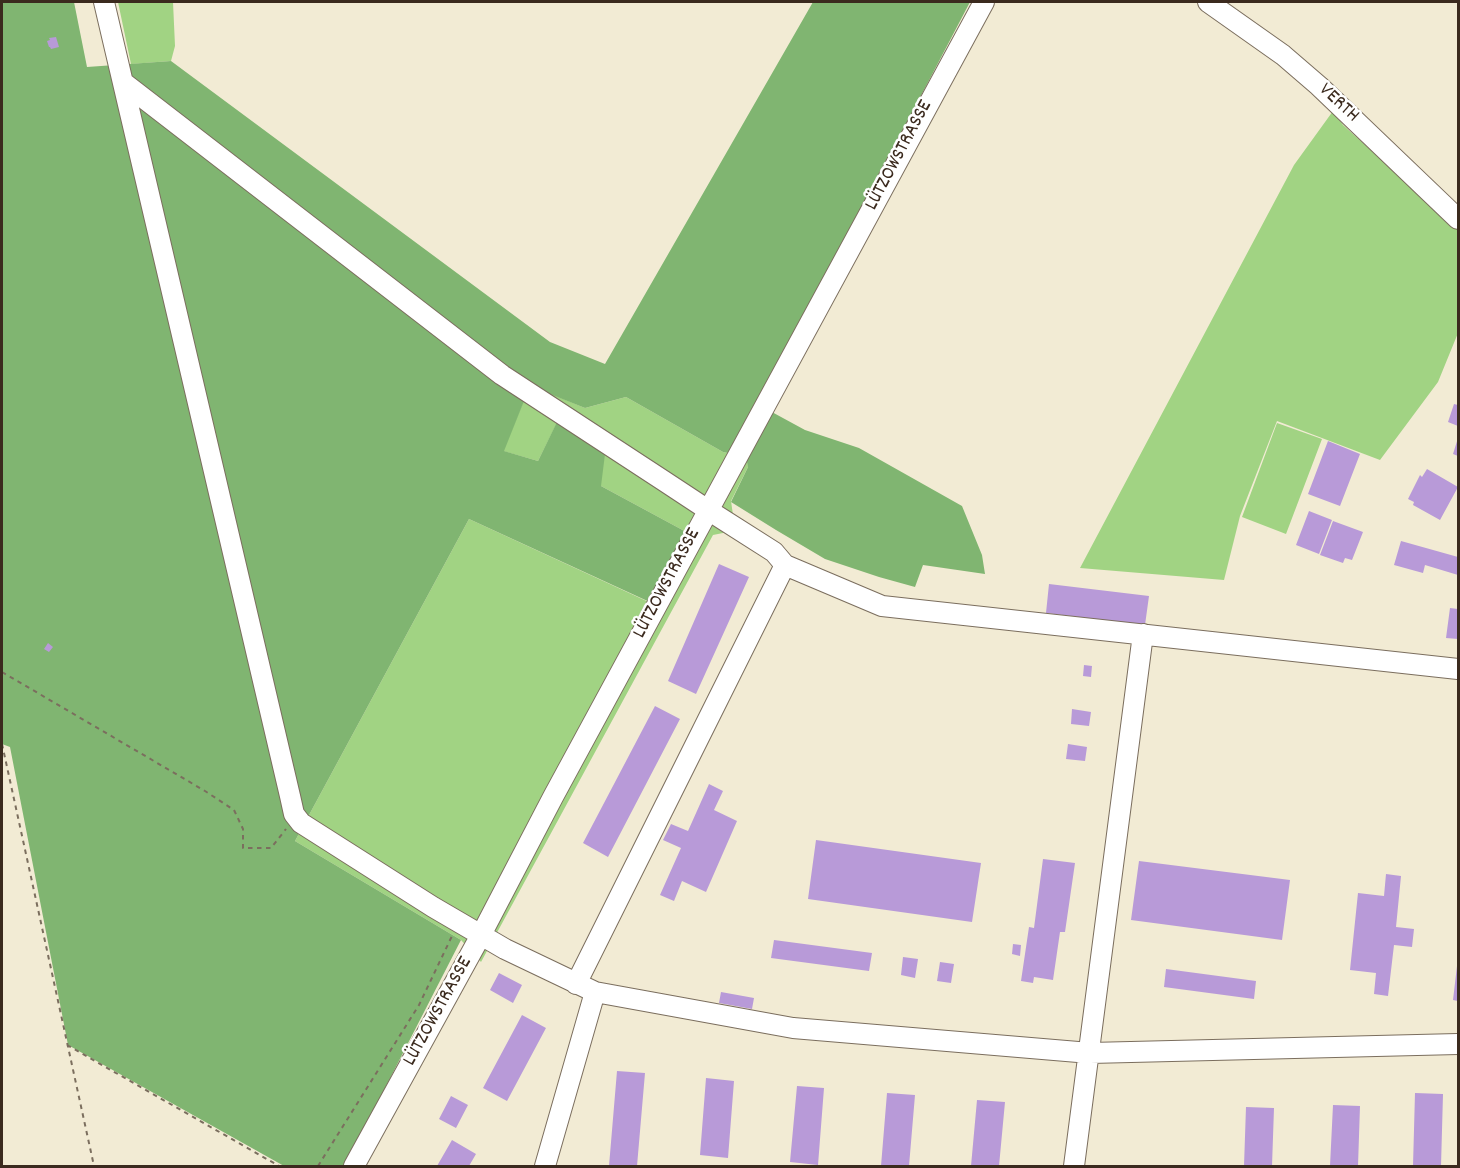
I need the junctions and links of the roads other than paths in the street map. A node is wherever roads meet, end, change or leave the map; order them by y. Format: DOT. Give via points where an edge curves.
graph roads {
  1 [pos="104,2"];
  2 [pos="984,2"];
  3 [pos="1208,2"];
  4 [pos="124,83"];
  5 [pos="1458,219"];
  6 [pos="708,510"];
  7 [pos="785,565"];
  8 [pos="1143,634"];
  9 [pos="1458,669"];
  10 [pos="481,935"];
  11 [pos="576,984"];
  12 [pos="595,992"];
  13 [pos="1458,1044"];
  14 [pos="1090,1053"];
  15 [pos="354,1167"];
  16 [pos="545,1167"];
  17 [pos="1074,1167"];
  1 -- 4 [label="street"];
  2 -- 6 [label="street, LÜTZOWSTRASSE"];
  3 -- 5 [label="street, VERTH" via="1319,86"];
  4 -- 6 [label="street" via="502,375"];
  4 -- 10 [label="street" via="294,814 301,823"];
  6 -- 7 [label="street" via="774,552"];
  6 -- 10 [label="street, LÜTZOWSTRASSE"];
  7 -- 8 [label="street" via="882,606"];
  7 -- 11 [label="street"];
  8 -- 9 [label="street"];
  8 -- 14 [label="street"];
  10 -- 11 [label="street"];
  10 -- 15 [label="street, LÜTZOWSTRASSE"];
  11 -- 12 [label="street"];
  12 -- 14 [label="street" via="793,1028"];
  12 -- 16 [label="street"];
  13 -- 14 [label="street"];
  14 -- 17 [label="street"];
}
